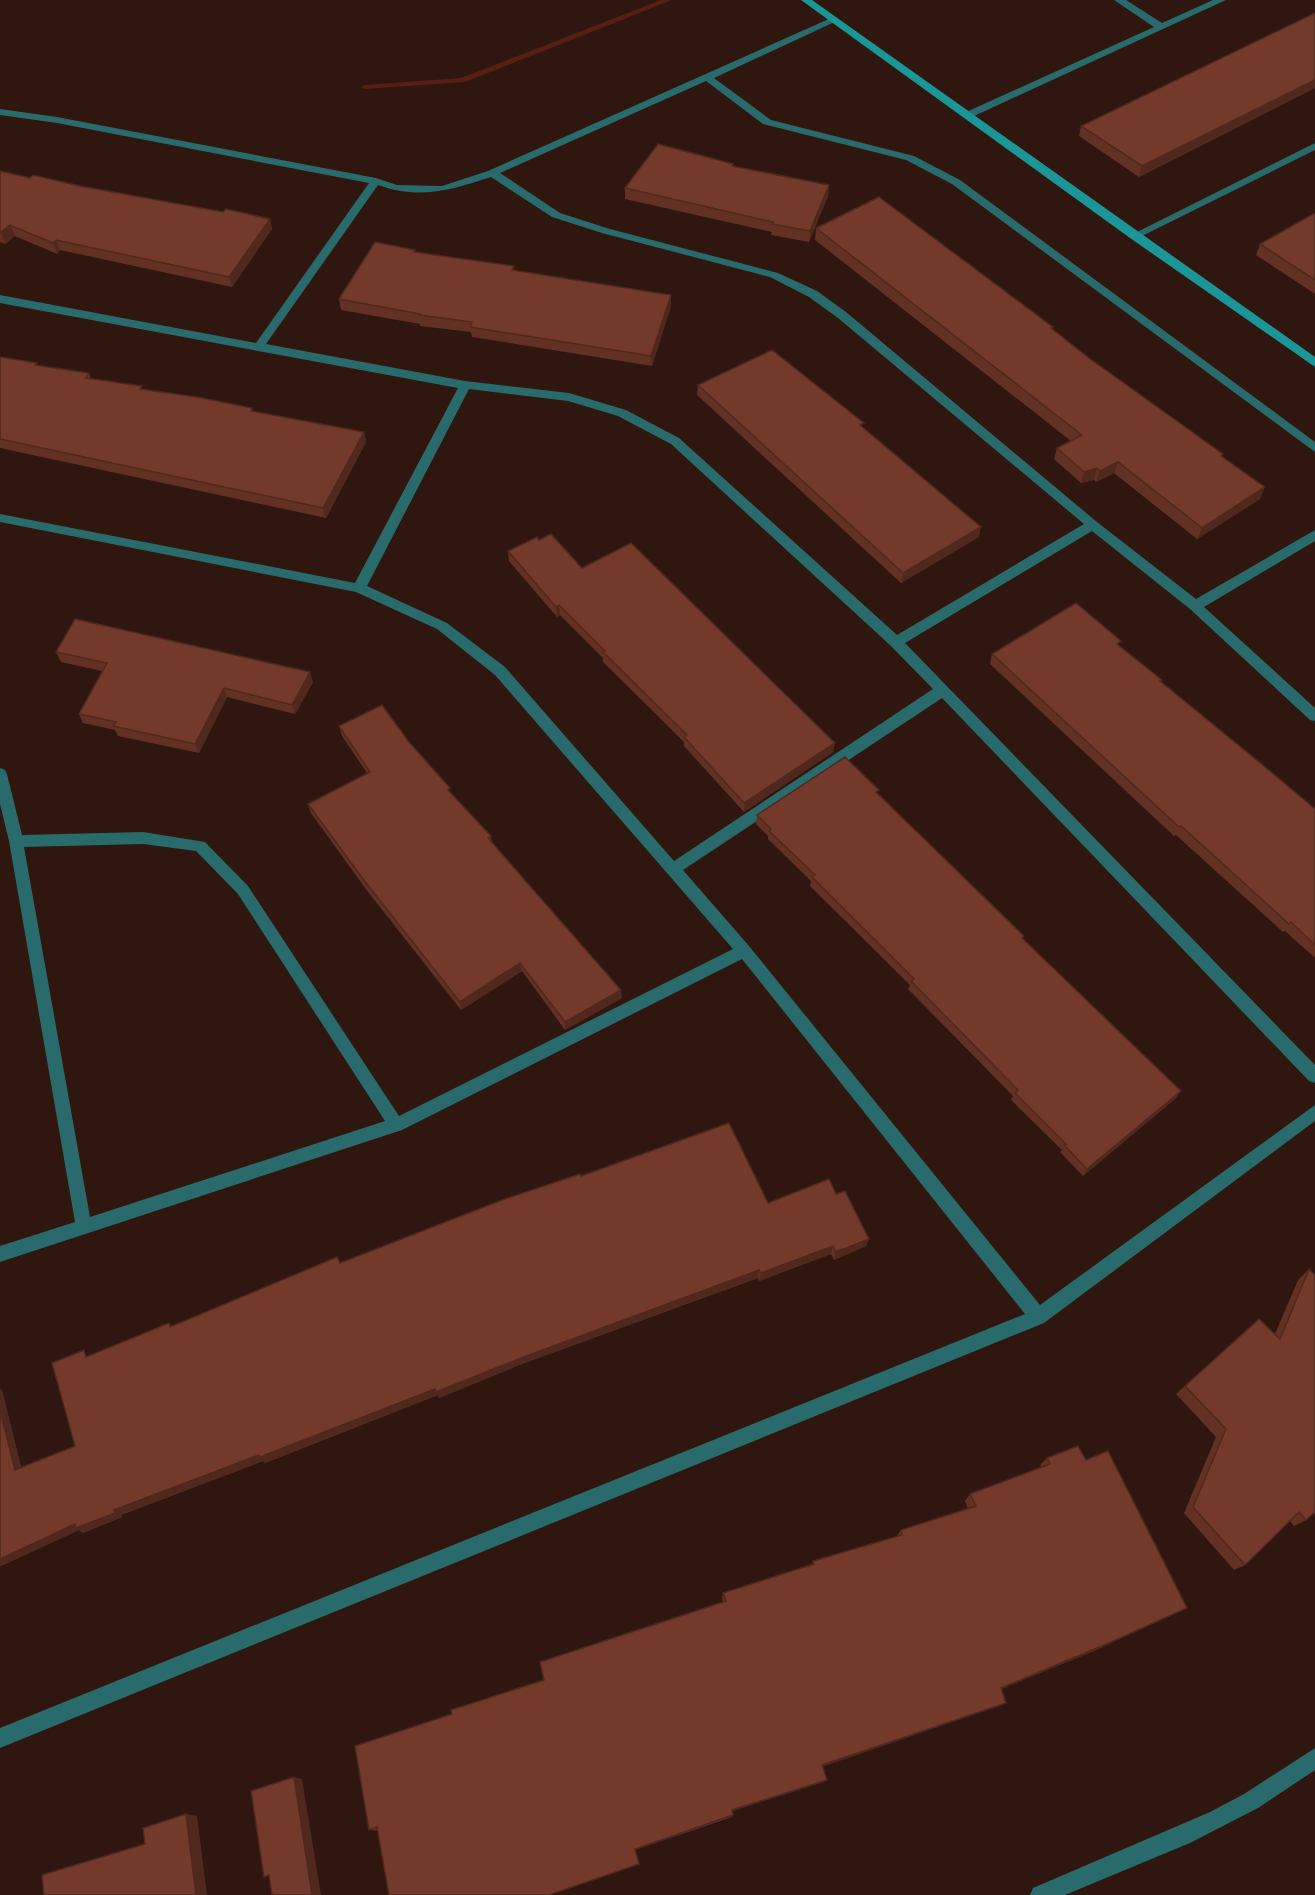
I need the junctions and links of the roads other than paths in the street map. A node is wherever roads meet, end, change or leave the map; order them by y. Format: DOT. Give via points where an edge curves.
graph roads {
  1 [pos="806,0"];
  2 [pos="1119,0"];
  3 [pos="1221,0"];
  4 [pos="834,20"];
  5 [pos="1160,26"];
  6 [pos="708,78"];
  7 [pos="0,111"];
  8 [pos="968,115"];
  9 [pos="1315,146"];
  10 [pos="492,173"];
  11 [pos="376,181"];
  12 [pos="1134,236"];
  13 [pos="0,299"];
  14 [pos="260,345"];
  15 [pos="1315,363"];
  16 [pos="465,385"];
  17 [pos="1315,448"];
  18 [pos="0,518"];
  19 [pos="1093,525"];
  20 [pos="1315,536"];
  21 [pos="359,588"];
  22 [pos="1195,606"];
  23 [pos="896,642"];
  24 [pos="943,690"];
  25 [pos="1315,716"];
  26 [pos="0,774"];
  27 [pos="16,841"];
  28 [pos="673,869"];
  29 [pos="744,951"];
  30 [pos="1315,1076"];
  31 [pos="1315,1112"];
  32 [pos="396,1125"];
  33 [pos="84,1227"];
  34 [pos="0,1254"];
  35 [pos="1038,1317"];
  36 [pos="0,1738"];
  37 [pos="1315,1758"];
  38 [pos="1040,1895"];
  1 -- 4 [label="street"];
  2 -- 5 [label="street"];
  3 -- 5 [label="street"];
  4 -- 6 [label="street"];
  4 -- 8 [label="street"];
  5 -- 8 [label="street"];
  6 -- 10 [label="street"];
  6 -- 17 [label="street" via="767,122 910,159 956,182"];
  7 -- 11 [label="street"];
  8 -- 12 [label="street"];
  9 -- 12 [label="street"];
  10 -- 11 [label="street" via="443,189 396,188"];
  10 -- 19 [label="street" via="556,214 774,275 813,294"];
  11 -- 14 [label="street"];
  12 -- 15 [label="street"];
  13 -- 14 [label="street"];
  14 -- 16 [label="street"];
  16 -- 21 [label="street"];
  16 -- 23 [label="street" via="569,397 622,413 675,441"];
  18 -- 21 [label="street"];
  19 -- 22 [label="street"];
  19 -- 23 [label="street"];
  20 -- 22 [label="street"];
  21 -- 28 [label="street" via="442,626 500,671"];
  22 -- 25 [label="street"];
  23 -- 24 [label="street"];
  24 -- 28 [label="street"];
  24 -- 30 [label="street"];
  26 -- 27 [label="street"];
  27 -- 32 [label="street" via="142,838 200,846 243,890"];
  27 -- 33 [label="street"];
  28 -- 29 [label="street"];
  29 -- 32 [label="street"];
  29 -- 35 [label="street"];
  31 -- 35 [label="street"];
  32 -- 33 [label="street"];
  33 -- 34 [label="street"];
  35 -- 36 [label="street"];
  37 -- 38 [label="street" via="1235,1812"];
}
